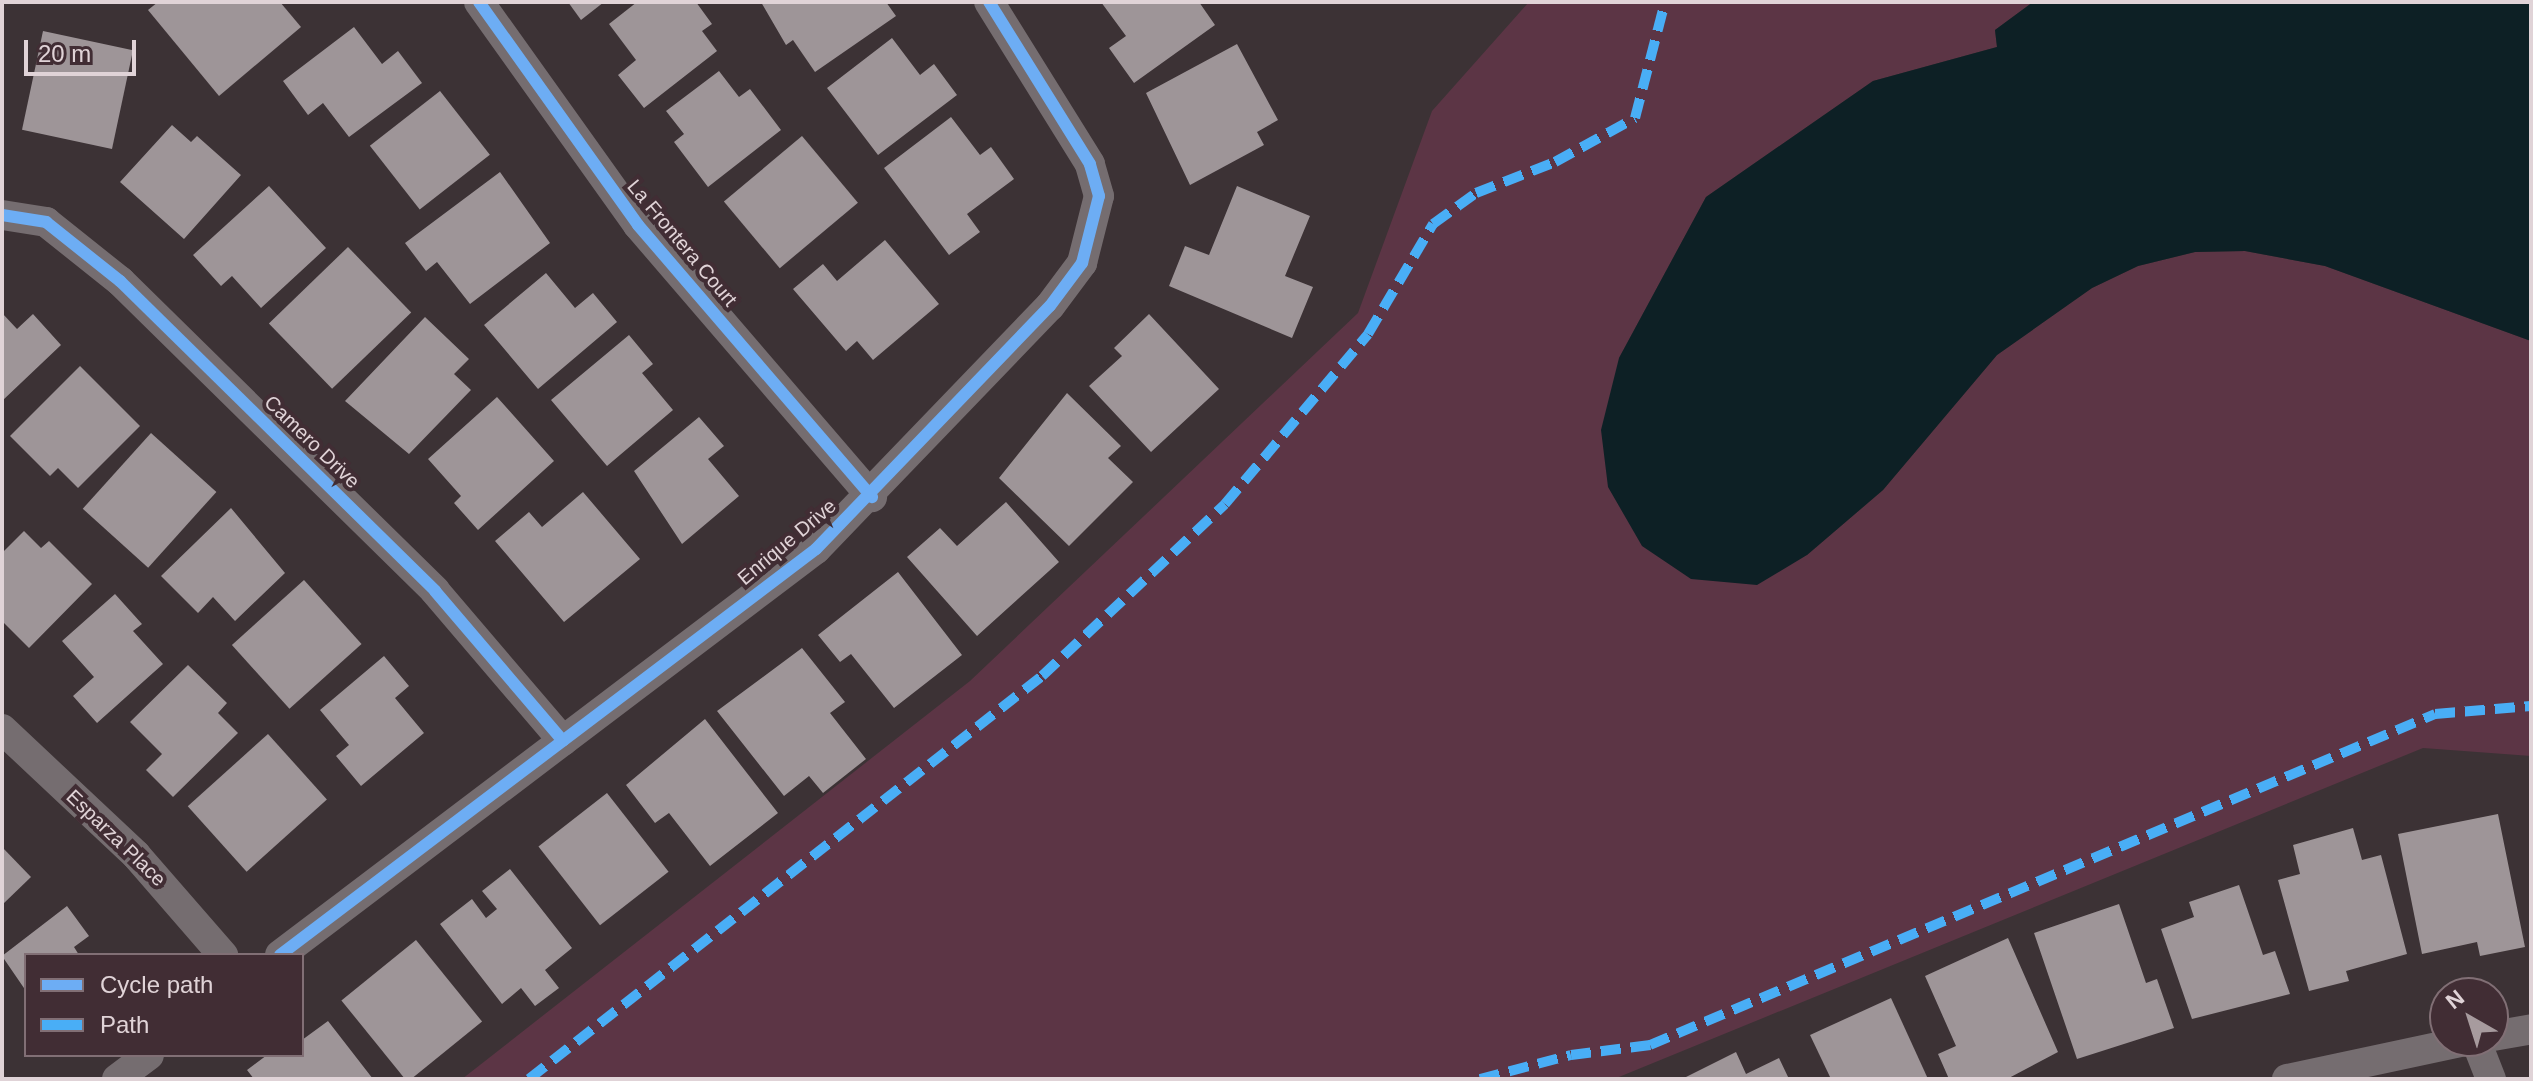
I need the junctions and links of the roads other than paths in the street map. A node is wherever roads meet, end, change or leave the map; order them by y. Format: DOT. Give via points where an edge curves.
graph roads {
  1 [pos="479,2"];
  2 [pos="989,2"];
  3 [pos="2,215"];
  4 [pos="872,497"];
  5 [pos="2,729"];
  6 [pos="563,741"];
  7 [pos="221,953"];
  8 [pos="283,953"];
  9 [pos="2531,1029"];
  10 [pos="2509,1033"];
  11 [pos="2429,1049"];
  12 [pos="146,1057"];
  13 [pos="2482,1057"];
  14 [pos="117,1079"];
  15 [pos="2287,1079"];
  16 [pos="2491,1079"];
  1 -- 4 [label="street, La Frontera Court" via="638,225"];
  2 -- 4 [label="street, Enrique Drive" via="1090,164 1099,196 1092,233 1082,263 1050,306"];
  3 -- 6 [label="street, Camero Drive" via="46,222 109,271 435,591"];
  4 -- 6 [label="street, Enrique Drive" via="816,549"];
  5 -- 7 [label="street, Esparza Place" via="136,855"];
  6 -- 8 [label="street, Enrique Drive"];
  9 -- 10 [label="street"];
  11 -- 15 [label="street"];
  12 -- 14 [label="street"];
  13 -- 16 [label="street"];
}
